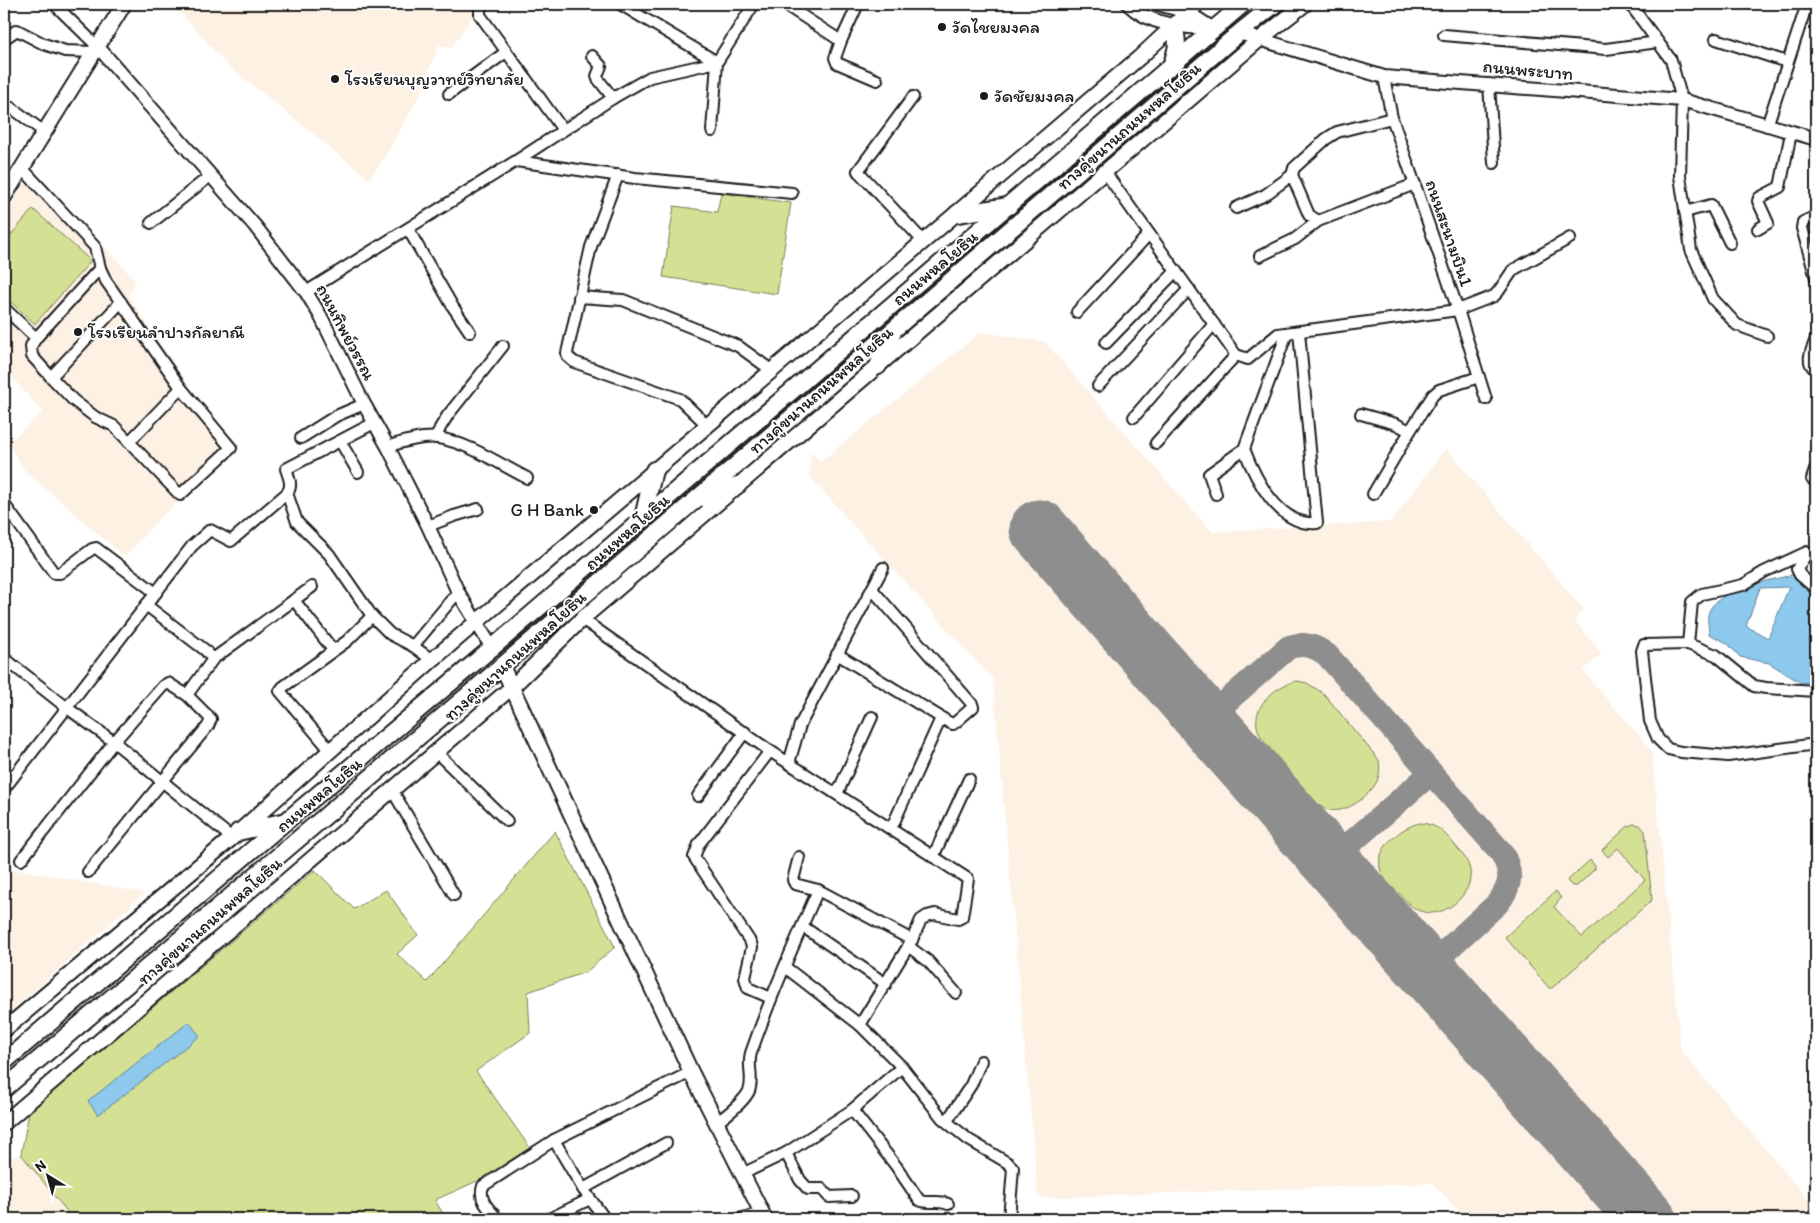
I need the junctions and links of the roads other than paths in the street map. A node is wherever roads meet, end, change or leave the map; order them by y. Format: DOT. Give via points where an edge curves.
graph roads {
  1 [pos="54,4"];
  2 [pos="124,4"];
  3 [pos="484,4"];
  4 [pos="620,4"];
  5 [pos="754,4"];
  6 [pos="784,4"];
  7 [pos="858,4"];
  8 [pos="1128,4"];
  9 [pos="1158,4"];
  10 [pos="1243,4"];
  11 [pos="1275,4"];
  12 [pos="1305,4"];
  13 [pos="1633,5"];
  14 [pos="1809,5"];
  15 [pos="1192,8"];
  16 [pos="1174,27"];
  17 [pos="1214,29"];
  18 [pos="1238,34"];
  19 [pos="1444,36"];
  20 [pos="1716,38"];
  21 [pos="4,39"];
  22 [pos="1260,39"];
  23 [pos="840,41"];
  24 [pos="1658,42"];
  25 [pos="96,49"];
  26 [pos="506,52"];
  27 [pos="592,56"];
  28 [pos="717,62"];
  29 [pos="1787,62"];
  30 [pos="1171,66"];
  31 [pos="1384,77"];
  32 [pos="877,80"];
  33 [pos="1489,84"];
  34 [pos="449,94"];
  35 [pos="613,98"];
  36 [pos="913,98"];
  37 [pos="1682,100"];
  38 [pos="12,108"];
  39 [pos="1392,118"];
  40 [pos="1767,126"];
  41 [pos="563,130"];
  42 [pos="712,131"];
  43 [pos="44,132"];
  44 [pos="1791,133"];
  45 [pos="1816,139"];
  46 [pos="516,161"];
  47 [pos="1494,163"];
  48 [pos="22,168"];
  49 [pos="1105,172"];
  50 [pos="618,175"];
  51 [pos="1292,175"];
  52 [pos="210,176"];
  53 [pos="1415,184"];
  54 [pos="792,193"];
  55 [pos="4,197"];
  56 [pos="1008,206"];
  57 [pos="1236,208"];
  58 [pos="1684,212"];
  59 [pos="957,214"];
  60 [pos="1816,216"];
  61 [pos="1318,221"];
  62 [pos="151,223"];
  63 [pos="408,229"];
  64 [pos="1758,229"];
  65 [pos="1149,234"];
  66 [pos="1570,238"];
  67 [pos="923,242"];
  68 [pos="1730,242"];
  69 [pos="1260,256"];
  70 [pos="100,268"];
  71 [pos="1176,271"];
  72 [pos="1816,278"];
  73 [pos="1189,289"];
  74 [pos="306,292"];
  75 [pos="579,297"];
  76 [pos="121,302"];
  77 [pos="4,308"];
  78 [pos="1458,310"];
  79 [pos="1077,312"];
  80 [pos="1214,324"];
  81 [pos="895,328"];
  82 [pos="470,332"];
  83 [pos="1298,332"];
  84 [pos="1287,333"];
  85 [pos="1767,336"];
  86 [pos="36,338"];
  87 [pos="1816,339"];
  88 [pos="1106,343"];
  89 [pos="504,346"];
  90 [pos="1236,355"];
  91 [pos="878,366"];
  92 [pos="771,370"];
  93 [pos="1816,370"];
  94 [pos="51,377"];
  95 [pos="1479,377"];
  96 [pos="1098,386"];
  97 [pos="182,388"];
  98 [pos="1486,399"];
  99 [pos="364,404"];
  100 [pos="1361,414"];
  101 [pos="1134,417"];
  102 [pos="374,423"];
  103 [pos="707,425"];
  104 [pos="1410,431"];
  105 [pos="301,438"];
  106 [pos="436,438"];
  107 [pos="340,441"];
  108 [pos="129,442"];
  109 [pos="1156,442"];
  110 [pos="388,447"];
  111 [pos="1244,449"];
  112 [pos="1816,467"];
  113 [pos="654,470"];
  114 [pos="358,472"];
  115 [pos="527,478"];
  116 [pos="1816,481"];
  117 [pos="738,485"];
  118 [pos="287,493"];
  119 [pos="1216,494"];
  120 [pos="1372,494"];
  121 [pos="692,502"];
  122 [pos="4,504"];
  123 [pos="478,509"];
  124 [pos="643,518"];
  125 [pos="428,526"];
  126 [pos="1812,554"];
  127 [pos="883,568"];
  128 [pos="312,587"];
  129 [pos="872,589"];
  130 [pos="1816,589"];
  131 [pos="458,592"];
  132 [pos="156,593"];
  133 [pos="294,600"];
  134 [pos="146,605"];
  135 [pos="372,616"];
  136 [pos="582,619"];
  137 [pos="476,623"];
  138 [pos="1688,644"];
  139 [pos="412,646"];
  140 [pos="492,648"];
  141 [pos="333,650"];
  142 [pos="837,654"];
  143 [pos="4,658"];
  144 [pos="213,659"];
  145 [pos="432,660"];
  146 [pos="502,666"];
  147 [pos="512,687"];
  148 [pos="1816,691"];
  149 [pos="187,695"];
  150 [pos="66,708"];
  151 [pos="872,717"];
  152 [pos="941,718"];
  153 [pos="745,732"];
  154 [pos="114,742"];
  155 [pos="1816,744"];
  156 [pos="330,750"];
  157 [pos="770,751"];
  158 [pos="436,752"];
  159 [pos="789,763"];
  160 [pos="970,779"];
  161 [pos="162,781"];
  162 [pos="4,789"];
  163 [pos="392,790"];
  164 [pos="837,794"];
  165 [pos="698,796"];
  166 [pos="286,821"];
  167 [pos="507,821"];
  168 [pos="891,829"];
  169 [pos="235,835"];
  170 [pos="799,857"];
  171 [pos="933,857"];
  172 [pos="21,860"];
  173 [pos="88,872"];
  174 [pos="818,890"];
  175 [pos="454,895"];
  176 [pos="802,926"];
  177 [pos="910,943"];
  178 [pos="785,967"];
  179 [pos="886,984"];
  180 [pos="956,993"];
  181 [pos="771,998"];
  182 [pos="860,1025"];
  183 [pos="4,1030"];
  184 [pos="982,1061"];
  185 [pos="4,1062"];
  186 [pos="902,1067"];
  187 [pos="691,1072"];
  188 [pos="4,1089"];
  189 [pos="852,1110"];
  190 [pos="947,1121"];
  191 [pos="716,1122"];
  192 [pos="4,1123"];
  193 [pos="554,1140"];
  194 [pos="666,1143"];
  195 [pos="786,1154"];
  196 [pos="742,1174"];
  197 [pos="583,1189"];
  198 [pos="852,1196"];
  199 [pos="590,1199"];
  200 [pos="948,1204"];
  201 [pos="763,1216"];
  202 [pos="498,1219"];
  203 [pos="549,1219"];
  204 [pos="605,1219"];
  205 [pos="739,1219"];
  206 [pos="1009,1219"];
  1 -- 25 [label="street, ถนนทิพย์วรรณ"];
  2 -- 25 [label="main road"];
  3 -- 26 [label="street" via="480,15"];
  4 -- 28 [label="street"];
  5 -- 28 [label="street"];
  6 -- 23 [label="street"];
  7 -- 23 [label="street"];
  8 -- 16 [label="street" via="1137,13"];
  9 -- 15 [label="street"];
  10 -- 17 [label="highway, ถนนพหลโยธิน"];
  11 -- 18 [label="highway, ถนนพหลโยธิน"];
  12 -- 22 [label="main road, ทางคู่ขนานถนนพหลโยธิน"];
  13 -- 24 [label="street"];
  14 -- 29 [label="street"];
  15 -- 16 [label="main road"];
  15 -- 17 [label="street"];
  16 -- 17 [label="street"];
  16 -- 30 [label="highway" via="1178,50"];
  16 -- 59 [label="main road"];
  17 -- 18 [label="highway"];
  17 -- 30 [label="highway, ถนนพหลโยธิน"];
  18 -- 22 [label="street, ถนนพระบาท"];
  18 -- 81 [label="highway, ถนนพหลโยธิน"];
  19 -- 24 [label="street" via="1606,49"];
  20 -- 29 [label="street"];
  21 -- 25 [label="street" via="17,30 65,51"];
  22 -- 31 [label="street, ถนนพระบาท"];
  22 -- 49 [label="main road, ทางคู่ขนานถนนพหลโยธิน"];
  23 -- 32 [label="street" via="835,58 837,63"];
  24 -- 37 [label="street" via="1671,60"];
  25 -- 43 [label="main road"];
  25 -- 52 [label="street, ถนนทิพย์วรรณ"];
  26 -- 34 [label="street"];
  26 -- 41 [label="street"];
  27 -- 35 [label="street" via="601,66 598,79"];
  28 -- 35 [label="street" via="650,77"];
  28 -- 42 [label="street"];
  29 -- 40 [label="street"];
  30 -- 56 [label="highway, ถนนพหลโยธิน"];
  31 -- 33 [label="street, ถนนพระบาท"];
  31 -- 39 [label="street, ถนนสะนามบิน1"];
  33 -- 37 [label="street, ถนนพระบาท"];
  33 -- 47 [label="street"];
  35 -- 41 [label="street"];
  36 -- 67 [label="street" via="858,171"];
  37 -- 40 [label="street, ถนนพระบาท"];
  37 -- 58 [label="street" via="1680,176"];
  38 -- 43 [label="street"];
  39 -- 51 [label="street" via="1337,132 1294,168"];
  39 -- 53 [label="street, ถนนสะนามบิน1"];
  40 -- 44 [label="street, ถนนพระบาท"];
  41 -- 46 [label="street"];
  43 -- 48 [label="main road"];
  44 -- 45 [label="street, ถนนพระบาท"];
  44 -- 64 [label="street" via="1780,187 1759,198 1768,223"];
  46 -- 50 [label="street"];
  46 -- 63 [label="street"];
  48 -- 55 [label="main road"];
  48 -- 70 [label="street" via="95,248"];
  49 -- 65 [label="street"];
  49 -- 91 [label="main road, ทางคู่ขนานถนนพหลโยธิน"];
  50 -- 54 [label="street"];
  50 -- 75 [label="street" via="591,247"];
  51 -- 57 [label="street" via="1265,195"];
  51 -- 61 [label="street" via="1309,215"];
  52 -- 62 [label="street"];
  52 -- 74 [label="street, ถนนทิพย์วรรณ" via="270,244"];
  53 -- 61 [label="street"];
  53 -- 78 [label="street, ถนนสะนามบิน1"];
  56 -- 59 [label="highway"];
  56 -- 124 [label="highway, ถนนพหลโยธิน"];
  58 -- 68 [label="street" via="1711,205"];
  58 -- 85 [label="street" via="1691,250 1713,299 1736,325"];
  59 -- 67 [label="main road"];
  60 -- 72 [label="street" via="1803,222 1802,228"];
  61 -- 69 [label="street" via="1294,239"];
  63 -- 74 [label="street"];
  63 -- 82 [label="street"];
  65 -- 71 [label="street"];
  65 -- 79 [label="street"];
  66 -- 78 [label="street" via="1512,270 1494,296"];
  67 -- 92 [label="main road"];
  70 -- 76 [label="street"];
  70 -- 86 [label="street"];
  71 -- 73 [label="street"];
  71 -- 88 [label="street"];
  73 -- 80 [label="street"];
  73 -- 96 [label="street"];
  74 -- 99 [label="street, ถนนทิพย์วรรณ"];
  75 -- 92 [label="street" via="622,300 738,346"];
  75 -- 103 [label="street" via="568,358 680,399"];
  76 -- 94 [label="street"];
  76 -- 97 [label="street"];
  77 -- 86 [label="street"];
  78 -- 83 [label="street"];
  78 -- 95 [label="street, ถนนสะนามบิน1"];
  80 -- 90 [label="street"];
  80 -- 101 [label="street"];
  81 -- 91 [label="highway"];
  81 -- 121 [label="highway, ถนนพหลโยธิน"];
  83 -- 84 [label="street"];
  83 -- 111 [label="street" via="1317,523 1303,522 1279,507 1257,480"];
  84 -- 90 [label="street" via="1278,334 1248,359"];
  84 -- 111 [label="street"];
  86 -- 94 [label="street" via="31,346 32,356"];
  87 -- 93 [label="street" via="1809,361"];
  89 -- 106 [label="street" via="448,415"];
  90 -- 109 [label="street"];
  91 -- 117 [label="main road, ทางคู่ขนานถนนพหลโยธิน"];
  92 -- 103 [label="main road"];
  94 -- 108 [label="street" via="72,400 95,418 114,426"];
  95 -- 98 [label="street, ถนนสะนามบิน1"];
  95 -- 104 [label="street" via="1439,390"];
  97 -- 108 [label="street"];
  97 -- 108 [label="street" via="231,448 180,495"];
  99 -- 102 [label="street, ถนนทิพย์วรรณ"];
  99 -- 105 [label="street" via="336,416"];
  100 -- 104 [label="street"];
  102 -- 107 [label="street"];
  102 -- 110 [label="street, ถนนทิพย์วรรณ"];
  103 -- 113 [label="main road"];
  104 -- 120 [label="street"];
  106 -- 110 [label="street"];
  106 -- 115 [label="street" via="468,448"];
  107 -- 114 [label="street"];
  107 -- 118 [label="street" via="286,469 290,484"];
  110 -- 125 [label="street, ถนนทิพย์วรรณ"];
  111 -- 119 [label="street" via="1210,474"];
  112 -- 116 [label="street" via="1812,479"];
  113 -- 124 [label="highway"];
  113 -- 137 [label="main road"];
  117 -- 121 [label="highway"];
  117 -- 136 [label="main road, ทางคู่ขนานถนนพหลโยธิน"];
  118 -- 132 [label="street" via="231,541 207,531"];
  118 -- 135 [label="street" via="297,522 329,554"];
  121 -- 146 [label="highway, ถนนพหลโยธิน"];
  122 -- 132 [label="street" via="54,573 60,573 96,548"];
  123 -- 125 [label="street"];
  124 -- 140 [label="highway, ถนนพหลโยธิน"];
  125 -- 131 [label="street, ถนนทิพย์วรรณ"];
  126 -- 130 [label="street" via="1797,569"];
  126 -- 138 [label="street" via="1764,572 1743,585 1695,598"];
  127 -- 129 [label="street"];
  128 -- 133 [label="street"];
  129 -- 142 [label="street"];
  129 -- 152 [label="street" via="972,704 971,710 954,724"];
  131 -- 137 [label="street, ถนนทิพย์วรรณ"];
  131 -- 139 [label="street"];
  132 -- 134 [label="street"];
  133 -- 141 [label="street"];
  133 -- 144 [label="street"];
  134 -- 144 [label="street"];
  134 -- 150 [label="street"];
  135 -- 139 [label="street" via="390,634"];
  135 -- 141 [label="street"];
  136 -- 147 [label="main road, ทางคู่ขนานถนนพหลโยธิน"];
  136 -- 153 [label="street"];
  137 -- 140 [label="street, ถนนทิพย์วรรณ"];
  137 -- 145 [label="main road"];
  138 -- 148 [label="street" via="1716,655 1754,686"];
  138 -- 155 [label="street" via="1644,645 1642,651 1650,721 1668,749 1728,756"];
  139 -- 145 [label="street"];
  140 -- 146 [label="highway"];
  140 -- 166 [label="highway, ถนนพหลโยธิน"];
  141 -- 156 [label="street" via="280,691"];
  142 -- 152 [label="street"];
  142 -- 159 [label="street" via="800,725"];
  143 -- 150 [label="street"];
  144 -- 149 [label="street"];
  145 -- 156 [label="main road"];
  146 -- 147 [label="main road"];
  146 -- 188 [label="highway, ถนนพหลโยธิน"];
  147 -- 158 [label="main road, ทางคู่ขนานถนนพหลโยธิน"];
  147 -- 187 [label="main road"];
  149 -- 154 [label="street" via="168,683 163,686"];
  149 -- 161 [label="street" via="211,719"];
  150 -- 154 [label="street"];
  150 -- 162 [label="street"];
  151 -- 164 [label="street"];
  152 -- 168 [label="street"];
  153 -- 157 [label="street"];
  153 -- 165 [label="street"];
  154 -- 161 [label="street"];
  154 -- 172 [label="street"];
  156 -- 169 [label="main road"];
  157 -- 159 [label="street"];
  157 -- 181 [label="street" via="699,844 694,856 751,943 745,978 748,988"];
  158 -- 163 [label="main road, ทางคู่ขนานถนนพหลโยธิน"];
  158 -- 167 [label="street"];
  159 -- 164 [label="street"];
  160 -- 171 [label="street"];
  161 -- 169 [label="street"];
  161 -- 173 [label="street"];
  163 -- 175 [label="street"];
  163 -- 192 [label="main road, ทางคู่ขนานถนนพหลโยธิน"];
  164 -- 168 [label="street"];
  166 -- 169 [label="highway"];
  166 -- 185 [label="highway, ถนนพหลโยธิน"];
  168 -- 171 [label="street"];
  169 -- 183 [label="main road"];
  170 -- 174 [label="street" via="793,882"];
  171 -- 177 [label="street" via="968,879 962,917 927,916 921,920"];
  174 -- 176 [label="street"];
  174 -- 177 [label="street"];
  176 -- 178 [label="street"];
  176 -- 179 [label="street"];
  177 -- 179 [label="street"];
  177 -- 180 [label="street"];
  178 -- 181 [label="street"];
  178 -- 182 [label="street"];
  179 -- 182 [label="street"];
  181 -- 191 [label="street" via="750,1056 751,1084 748,1093"];
  182 -- 186 [label="street"];
  184 -- 190 [label="street" via="971,1085"];
  186 -- 189 [label="street"];
  186 -- 190 [label="street"];
  187 -- 191 [label="main road"];
  187 -- 193 [label="street"];
  189 -- 195 [label="street"];
  189 -- 200 [label="street" via="919,1200"];
  190 -- 206 [label="street" via="969,1140 1013,1168"];
  191 -- 196 [label="main road"];
  193 -- 197 [label="street"];
  193 -- 202 [label="street" via="483,1186 482,1200"];
  194 -- 197 [label="street"];
  195 -- 196 [label="street"];
  195 -- 198 [label="street" via="808,1189 822,1189 830,1197"];
  196 -- 201 [label="main road"];
  197 -- 199 [label="street"];
  199 -- 203 [label="street"];
  199 -- 204 [label="street"];
  201 -- 205 [label="street"];
}
